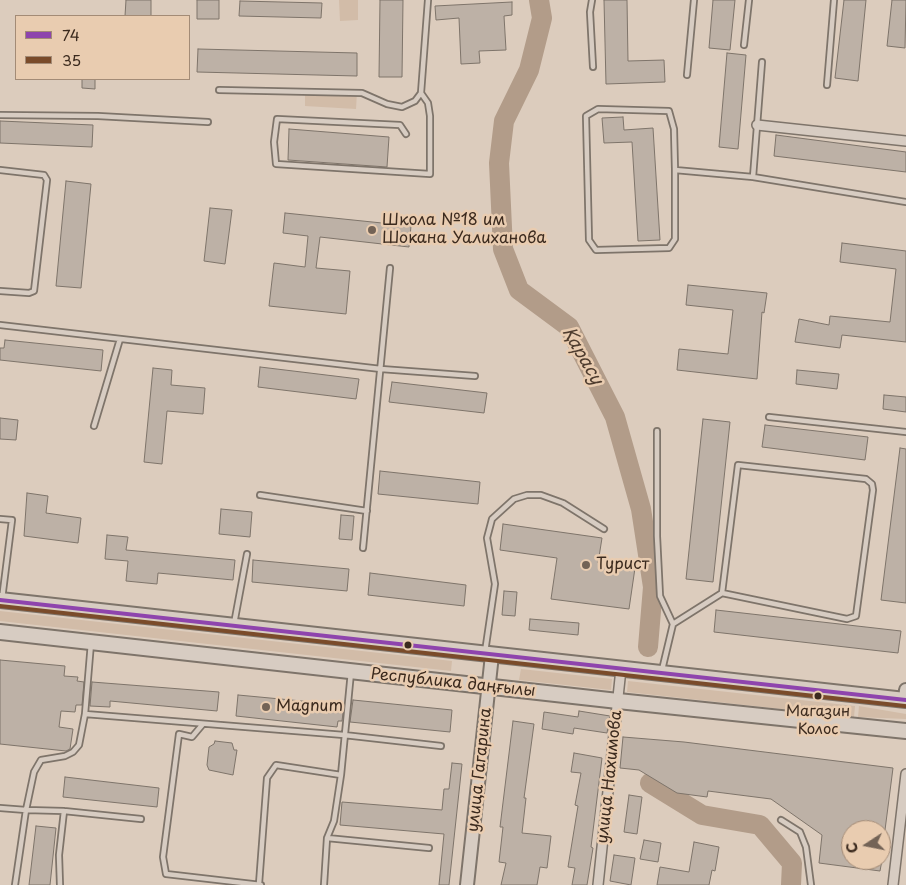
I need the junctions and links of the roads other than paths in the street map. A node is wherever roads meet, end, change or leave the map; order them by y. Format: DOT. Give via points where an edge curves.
graph roads {
  1 [pos="428,0"];
  2 [pos="592,0"];
  3 [pos="694,0"];
  4 [pos="748,0"];
  5 [pos="834,0"];
  6 [pos="744,44"];
  7 [pos="762,62"];
  8 [pos="593,67"];
  9 [pos="687,75"];
  10 [pos="827,85"];
  11 [pos="219,90"];
  12 [pos="421,93"];
  13 [pos="0,115"];
  14 [pos="208,122"];
  15 [pos="757,125"];
  16 [pos="406,134"];
  17 [pos="906,141"];
  18 [pos="0,170"];
  19 [pos="675,170"];
  20 [pos="753,178"];
  21 [pos="906,202"];
  22 [pos="390,268"];
  23 [pos="0,291"];
  24 [pos="0,325"];
  25 [pos="120,339"];
  26 [pos="381,369"];
  27 [pos="475,376"];
  28 [pos="769,417"];
  29 [pos="94,426"];
  30 [pos="657,431"];
  31 [pos="906,432"];
  32 [pos="260,496"];
  33 [pos="367,510"];
  34 [pos="0,519"];
  35 [pos="604,529"];
  36 [pos="363,548"];
  37 [pos="247,554"];
  38 [pos="722,593"];
  39 [pos="1,600"];
  40 [pos="673,624"];
  41 [pos="234,626"];
  42 [pos="0,632"];
  43 [pos="91,642"];
  44 [pos="488,654"];
  45 [pos="621,669"];
  46 [pos="351,671"];
  47 [pos="661,674"];
  48 [pos="488,686"];
  49 [pos="906,697"];
  50 [pos="618,701"];
  51 [pos="85,714"];
  52 [pos="203,724"];
  53 [pos="906,731"];
  54 [pos="344,735"];
  55 [pos="441,746"];
  56 [pos="906,774"];
  57 [pos="341,775"];
  58 [pos="0,808"];
  59 [pos="26,810"];
  60 [pos="0,812"];
  61 [pos="64,812"];
  62 [pos="141,819"];
  63 [pos="781,820"];
  64 [pos="327,838"];
  65 [pos="429,848"];
  66 [pos="260,884"];
  67 [pos="15,885"];
  68 [pos="60,885"];
  69 [pos="324,885"];
  70 [pos="467,885"];
  71 [pos="598,885"];
  72 [pos="811,885"];
  73 [pos="893,885"];
  1 -- 12 [label="lane"];
  2 -- 8 [label="lane"];
  3 -- 9 [label="lane"];
  4 -- 6 [label="lane"];
  5 -- 10 [label="lane"];
  7 -- 15 [label="lane"];
  11 -- 12 [label="lane" via="362,93 402,107 415,101"];
  12 -- 16 [label="lane" via="428,103 430,116 430,174 276,164 277,120 400,125"];
  13 -- 14 [label="lane"];
  15 -- 17 [label="street"];
  15 -- 20 [label="lane"];
  18 -- 23 [label="lane" via="44,175 47,180 34,290"];
  19 -- 19 [label="lane" via="675,239 669,248 596,250 589,240 586,116 598,109 668,111 674,130"];
  19 -- 20 [label="lane"];
  20 -- 21 [label="lane"];
  22 -- 26 [label="lane"];
  24 -- 25 [label="lane"];
  25 -- 26 [label="lane"];
  25 -- 29 [label="lane"];
  26 -- 27 [label="lane"];
  26 -- 33 [label="lane"];
  28 -- 31 [label="lane"];
  30 -- 40 [label="lane" via="660,596"];
  32 -- 33 [label="lane"];
  33 -- 36 [label="lane"];
  34 -- 39 [label="lane" via="12,520"];
  35 -- 44 [label="lane" via="563,504 541,495 514,499 492,520 487,538 495,584"];
  37 -- 41 [label="lane"];
  38 -- 38 [label="lane" via="738,465 866,479 872,484 856,616 847,619"];
  38 -- 40 [label="lane"];
  39 -- 41 [label="main road, Республика даңғылы"];
  40 -- 47 [label="lane"];
  41 -- 44 [label="main road, Республика даңғылы"];
  42 -- 43 [label="main road, Республика даңғылы"];
  43 -- 46 [label="main road, Республика даңғылы"];
  43 -- 51 [label="lane"];
  44 -- 45 [label="main road, Республика даңғылы"];
  44 -- 48 [label="main road, улица Гагарина"];
  45 -- 47 [label="main road, Республика даңғылы"];
  45 -- 50 [label="street, улица Нахимова"];
  46 -- 48 [label="main road, Республика даңғылы"];
  46 -- 54 [label="lane"];
  47 -- 49 [label="main road, Республика даңғылы"];
  48 -- 50 [label="main road, Республика даңғылы"];
  48 -- 70 [label="main road, улица Гагарина"];
  50 -- 53 [label="main road, Республика даңғылы"];
  50 -- 71 [label="street, улица Нахимова"];
  51 -- 52 [label="lane"];
  51 -- 59 [label="lane" via="79,745 73,752 41,760 37,766"];
  52 -- 54 [label="lane"];
  52 -- 66 [label="lane" via="192,737 179,734 163,857 166,874"];
  54 -- 55 [label="lane"];
  54 -- 57 [label="lane"];
  56 -- 73 [label="street"];
  57 -- 64 [label="lane" via="334,821"];
  57 -- 66 [label="lane" via="276,765 267,778"];
  58 -- 59 [label="lane"];
  58 -- 60 [label="lane"];
  59 -- 61 [label="lane"];
  59 -- 67 [label="lane"];
  61 -- 62 [label="lane"];
  61 -- 68 [label="lane" via="59,855"];
  63 -- 72 [label="lane" via="800,832 806,847"];
  64 -- 65 [label="lane"];
  64 -- 69 [label="lane"];
}
